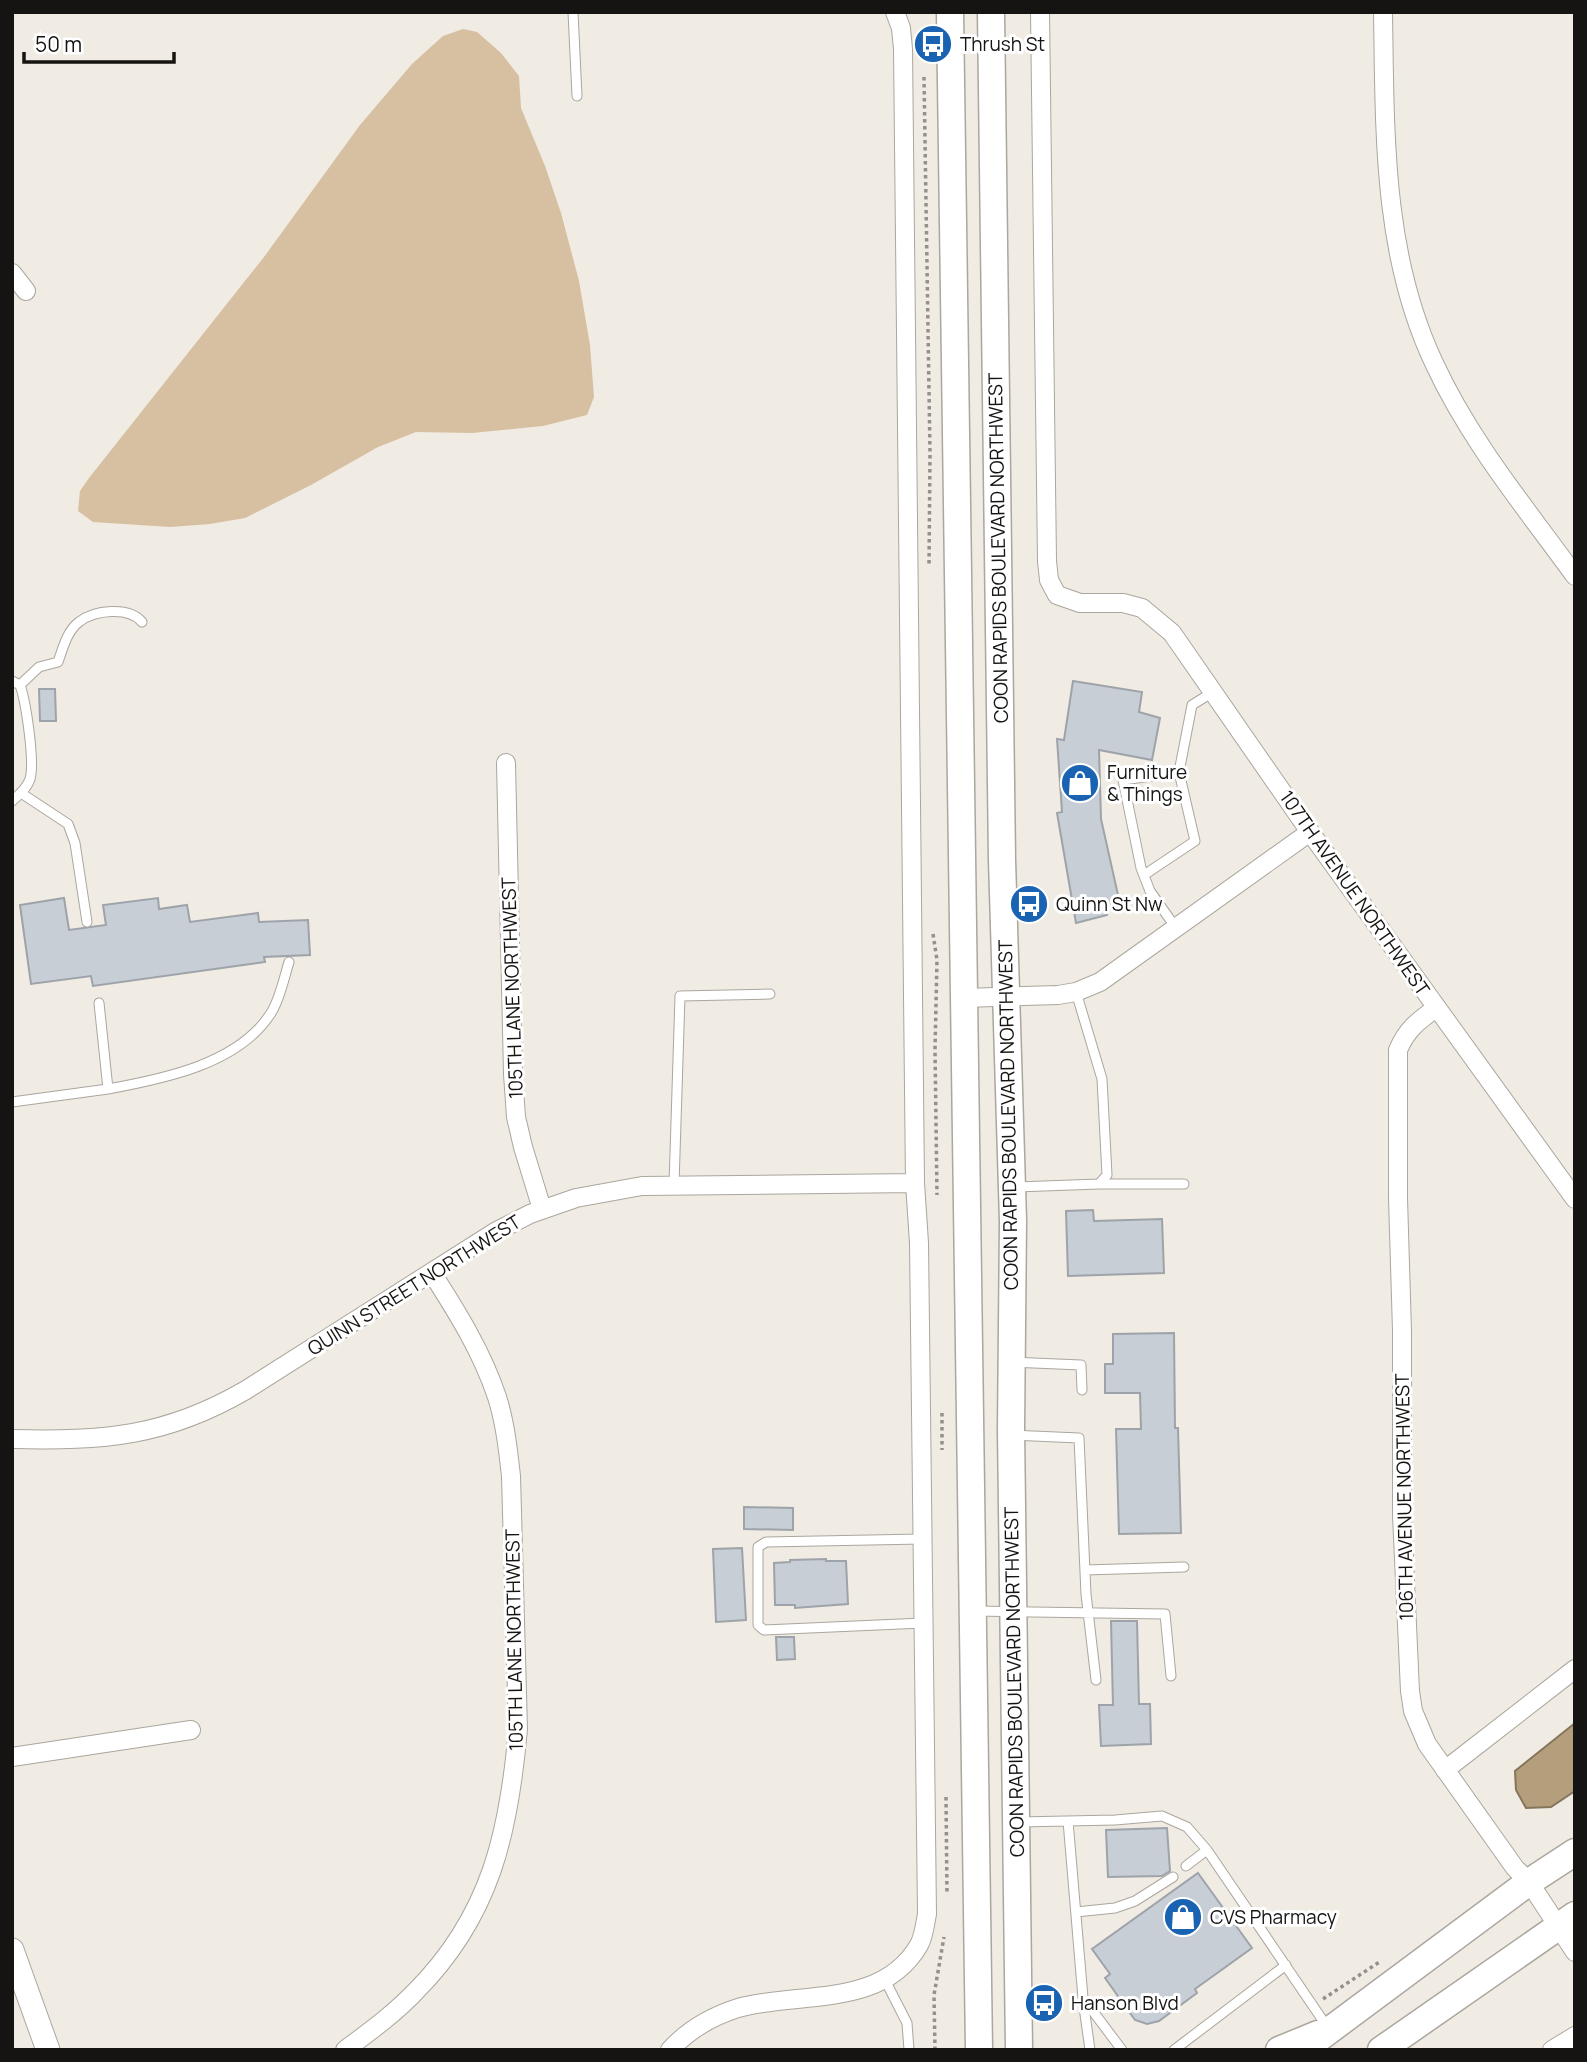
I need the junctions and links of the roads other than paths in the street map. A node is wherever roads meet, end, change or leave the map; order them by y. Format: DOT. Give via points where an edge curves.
graph roads {
  1 [pos="573,12"];
  2 [pos="895,12"];
  3 [pos="950,12"];
  4 [pos="991,12"];
  5 [pos="1040,12"];
  6 [pos="1383,12"];
  7 [pos="577,96"];
  8 [pos="12,273"];
  9 [pos="26,291"];
  10 [pos="1575,576"];
  11 [pos="142,622"];
  12 [pos="16,683"];
  13 [pos="1213,692"];
  14 [pos="506,763"];
  15 [pos="1179,772"];
  16 [pos="21,793"];
  17 [pos="12,801"];
  18 [pos="1310,832"];
  19 [pos="1144,875"];
  20 [pos="87,922"];
  21 [pos="1176,928"];
  22 [pos="289,962"];
  23 [pos="1076,992"];
  24 [pos="770,994"];
  25 [pos="1006,997"];
  26 [pos="964,998"];
  27 [pos="99,1003"];
  28 [pos="1436,1008"];
  29 [pos="108,1089"];
  30 [pos="12,1102"];
  31 [pos="915,1183"];
  32 [pos="1098,1184"];
  33 [pos="1184,1184"];
  34 [pos="674,1185"];
  35 [pos="1012,1187"];
  36 [pos="1575,1199"];
  37 [pos="542,1209"];
  38 [pos="432,1273"];
  39 [pos="1012,1362"];
  40 [pos="1082,1390"];
  41 [pos="1011,1435"];
  42 [pos="12,1439"];
  43 [pos="922,1539"];
  44 [pos="1184,1567"];
  45 [pos="1085,1570"];
  46 [pos="974,1611"];
  47 [pos="1013,1611"];
  48 [pos="1088,1613"];
  49 [pos="923,1623"];
  50 [pos="1575,1669"];
  51 [pos="1171,1676"];
  52 [pos="1096,1680"];
  53 [pos="191,1730"];
  54 [pos="12,1756"];
  55 [pos="1445,1770"];
  56 [pos="1068,1821"];
  57 [pos="1016,1823"];
  58 [pos="1207,1850"];
  59 [pos="1575,1852"];
  60 [pos="1186,1866"];
  61 [pos="1173,1877"];
  62 [pos="1529,1882"];
  63 [pos="1076,1912"];
  64 [pos="1567,1921"];
  65 [pos="12,1950"];
  66 [pos="1575,1952"];
  67 [pos="1286,1965"];
  68 [pos="885,1980"];
  69 [pos="1083,1998"];
  70 [pos="1329,2030"];
  71 [pos="1575,2036"];
  72 [pos="48,2050"];
  73 [pos="345,2050"];
  74 [pos="670,2050"];
  75 [pos="909,2050"];
  76 [pos="979,2050"];
  77 [pos="1019,2050"];
  78 [pos="1090,2050"];
  79 [pos="1122,2050"];
  80 [pos="1174,2050"];
  81 [pos="1279,2050"];
  82 [pos="1303,2050"];
  83 [pos="1381,2050"];
  84 [pos="1552,2050"];
  1 -- 7 [label="lane"];
  2 -- 31 [label="street" via="903,49"];
  3 -- 26 [label="main road, COON RAPIDS BOULEVARD NORTHWEST"];
  4 -- 25 [label="main road, COON RAPIDS BOULEVARD NORTHWEST"];
  5 -- 13 [label="street, 107TH AVENUE NORTHWEST" via="1049,580 1056,595 1080,603 1142,608 1172,633"];
  6 -- 10 [label="street" via="1387,177 1400,261 1416,321 1433,363 1477,442"];
  8 -- 9 [label="street"];
  11 -- 12 [label="lane" via="124,612 98,614 79,622 68,635 58,662 39,667"];
  12 -- 16 [label="lane" via="24,696 30,754 30,780"];
  13 -- 15 [label="lane" via="1192,705"];
  13 -- 18 [label="street, 107TH AVENUE NORTHWEST"];
  14 -- 37 [label="street, 105TH LANE NORTHWEST" via="514,1096 523,1147"];
  15 -- 19 [label="lane" via="1195,841"];
  15 -- 19 [label="lane" via="1123,780"];
  16 -- 17 [label="lane"];
  16 -- 20 [label="lane" via="68,824"];
  18 -- 21 [label="street"];
  18 -- 28 [label="street, 107TH AVENUE NORTHWEST"];
  19 -- 21 [label="lane"];
  21 -- 23 [label="street" via="1100,982"];
  22 -- 29 [label="lane" via="272,1012 250,1038 209,1062 161,1079"];
  23 -- 25 [label="street"];
  23 -- 32 [label="lane" via="1102,1079 1107,1175"];
  24 -- 34 [label="lane" via="680,996"];
  25 -- 26 [label="street"];
  25 -- 35 [label="main road, COON RAPIDS BOULEVARD NORTHWEST"];
  26 -- 46 [label="main road, COON RAPIDS BOULEVARD NORTHWEST"];
  27 -- 29 [label="lane"];
  28 -- 36 [label="street, 107TH AVENUE NORTHWEST"];
  28 -- 55 [label="street, 106TH AVENUE NORTHWEST" via="1413,1025 1398,1050 1398,1198 1402,1515 1410,1691 1420,1729"];
  29 -- 30 [label="lane"];
  31 -- 34 [label="street, QUINN STREET NORTHWEST"];
  31 -- 43 [label="street"];
  32 -- 33 [label="lane"];
  32 -- 35 [label="lane"];
  34 -- 37 [label="street, QUINN STREET NORTHWEST" via="610,1191"];
  35 -- 39 [label="main road, COON RAPIDS BOULEVARD NORTHWEST"];
  37 -- 38 [label="street, QUINN STREET NORTHWEST" via="495,1232"];
  38 -- 42 [label="street, QUINN STREET NORTHWEST" via="228,1401 181,1422 114,1437"];
  38 -- 73 [label="street, 105TH LANE NORTHWEST" via="483,1361 506,1437 518,1718 515,1765 500,1847 471,1916 414,1993"];
  39 -- 40 [label="lane" via="1081,1365"];
  39 -- 41 [label="main road, COON RAPIDS BOULEVARD NORTHWEST"];
  41 -- 45 [label="lane" via="1079,1438"];
  41 -- 47 [label="main road, COON RAPIDS BOULEVARD NORTHWEST"];
  43 -- 49 [label="street"];
  43 -- 49 [label="lane" via="765,1542 758,1547 758,1625 764,1630"];
  44 -- 45 [label="lane"];
  45 -- 48 [label="lane"];
  46 -- 47 [label="lane"];
  46 -- 76 [label="main road, COON RAPIDS BOULEVARD NORTHWEST"];
  47 -- 48 [label="lane"];
  47 -- 57 [label="main road, COON RAPIDS BOULEVARD NORTHWEST"];
  48 -- 51 [label="lane" via="1165,1614"];
  48 -- 52 [label="lane"];
  49 -- 68 [label="street" via="927,1914 920,1943 905,1964"];
  50 -- 55 [label="street"];
  53 -- 54 [label="street"];
  55 -- 62 [label="street, 106TH AVENUE NORTHWEST"];
  56 -- 57 [label="lane"];
  56 -- 58 [label="lane" via="1162,1816 1187,1827"];
  56 -- 63 [label="lane"];
  57 -- 77 [label="main road, COON RAPIDS BOULEVARD NORTHWEST"];
  58 -- 60 [label="lane"];
  58 -- 67 [label="lane"];
  59 -- 62 [label="main road"];
  61 -- 63 [label="lane" via="1135,1901"];
  62 -- 64 [label="street, 106TH AVENUE NORTHWEST"];
  62 -- 70 [label="main road"];
  63 -- 69 [label="lane"];
  64 -- 66 [label="street, 106TH AVENUE NORTHWEST"];
  64 -- 83 [label="main road"];
  65 -- 72 [label="street"];
  67 -- 70 [label="lane"];
  67 -- 80 [label="lane"];
  68 -- 74 [label="street" via="862,1990 740,2008 699,2025"];
  68 -- 75 [label="lane" via="907,2023"];
  69 -- 78 [label="lane"];
  69 -- 79 [label="lane"];
  70 -- 81 [label="main road"];
  70 -- 82 [label="main road"];
  71 -- 84 [label="street"];
}
